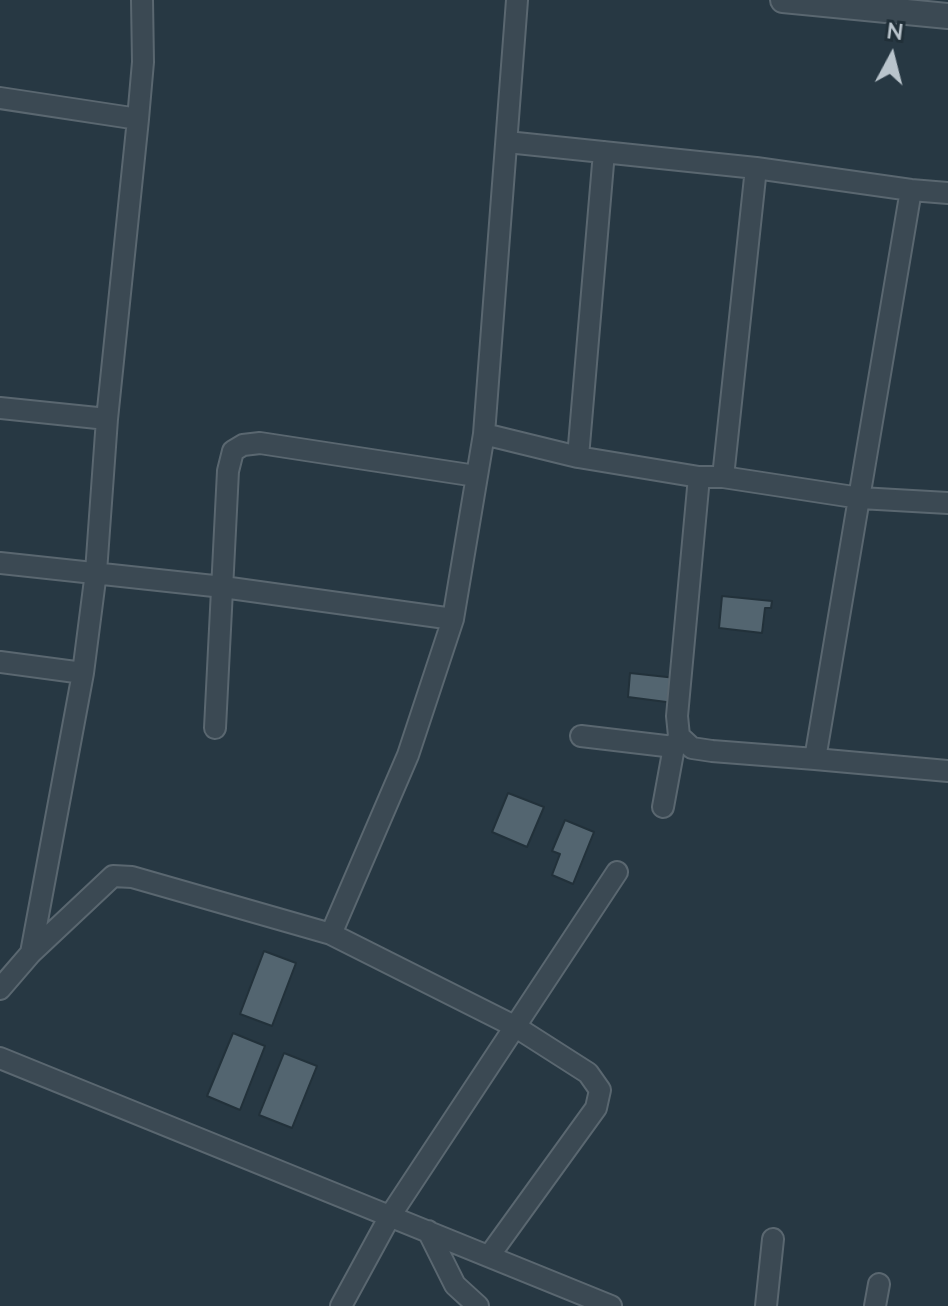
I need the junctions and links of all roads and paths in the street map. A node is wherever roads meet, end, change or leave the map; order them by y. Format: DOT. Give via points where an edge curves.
graph roads {
  1 [pos="142,0"];
  2 [pos="517,0"];
  3 [pos="783,0"];
  4 [pos="915,6"];
  5 [pos="948,16"];
  6 [pos="0,98"];
  7 [pos="138,119"];
  8 [pos="507,142"];
  9 [pos="604,152"];
  10 [pos="756,168"];
  11 [pos="911,190"];
  12 [pos="948,193"];
  13 [pos="0,408"];
  14 [pos="107,419"];
  15 [pos="484,434"];
  16 [pos="578,457"];
  17 [pos="476,476"];
  18 [pos="699,477"];
  19 [pos="723,477"];
  20 [pos="860,498"];
  21 [pos="948,503"];
  22 [pos="0,563"];
  23 [pos="96,572"];
  24 [pos="223,587"];
  25 [pos="453,619"];
  26 [pos="0,662"];
  27 [pos="83,673"];
  28 [pos="215,728"];
  29 [pos="581,736"];
  30 [pos="676,741"];
  31 [pos="815,759"];
  32 [pos="948,771"];
  33 [pos="663,807"];
  34 [pos="617,872"];
  35 [pos="331,934"];
  36 [pos="31,953"];
  37 [pos="0,989"];
  38 [pos="516,1027"];
  39 [pos="0,1058"];
  40 [pos="390,1216"];
  41 [pos="428,1231"];
  42 [pos="773,1239"];
  43 [pos="489,1256"];
  44 [pos="879,1284"];
  45 [pos="341,1306"];
  46 [pos="478,1306"];
  47 [pos="611,1306"];
  48 [pos="766,1306"];
  49 [pos="875,1306"];
  1 -- 7 [label="street"];
  2 -- 8 [label="street"];
  3 -- 4 [label="street"];
  4 -- 5 [label="street"];
  6 -- 7 [label="street"];
  7 -- 14 [label="street"];
  8 -- 9 [label="street"];
  8 -- 15 [label="street"];
  9 -- 10 [label="street"];
  9 -- 16 [label="street"];
  10 -- 11 [label="street"];
  10 -- 19 [label="street"];
  11 -- 12 [label="street"];
  11 -- 20 [label="street"];
  13 -- 14 [label="street"];
  14 -- 23 [label="street"];
  15 -- 16 [label="street"];
  15 -- 17 [label="street"];
  16 -- 18 [label="street"];
  17 -- 24 [label="street" via="260,443 243,445 233,451 228,471"];
  17 -- 25 [label="street"];
  18 -- 19 [label="street"];
  18 -- 30 [label="street"];
  19 -- 20 [label="street"];
  20 -- 21 [label="street"];
  20 -- 31 [label="street"];
  22 -- 23 [label="street"];
  23 -- 24 [label="street"];
  23 -- 27 [label="street"];
  24 -- 25 [label="street"];
  24 -- 28 [label="street"];
  25 -- 35 [label="street" via="408,755"];
  26 -- 27 [label="street"];
  27 -- 36 [label="street"];
  29 -- 30 [label="street"];
  30 -- 31 [label="street" via="712,751"];
  30 -- 33 [label="street"];
  31 -- 32 [label="street"];
  34 -- 38 [label="street"];
  35 -- 36 [label="street" via="122,875 104,882"];
  35 -- 38 [label="street"];
  36 -- 37 [label="street"];
  38 -- 40 [label="street"];
  38 -- 43 [label="street" via="588,1073 600,1090 596,1108"];
  39 -- 40 [label="street"];
  40 -- 41 [label="street"];
  40 -- 45 [label="street"];
  41 -- 43 [label="street"];
  41 -- 46 [label="street" via="455,1285"];
  42 -- 48 [label="street"];
  43 -- 47 [label="street"];
  44 -- 49 [label="street"];
}
